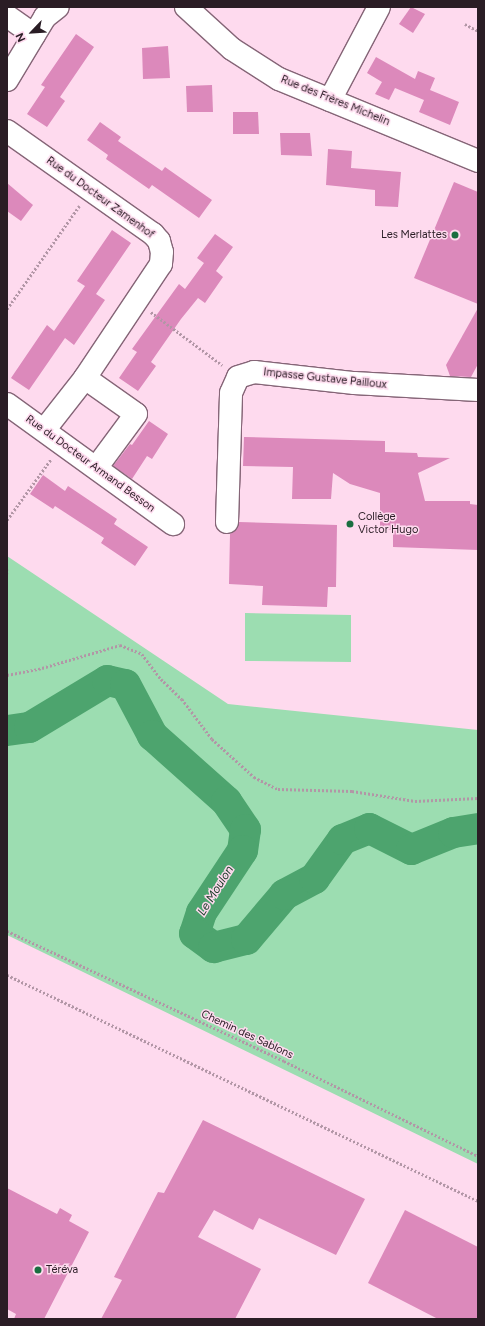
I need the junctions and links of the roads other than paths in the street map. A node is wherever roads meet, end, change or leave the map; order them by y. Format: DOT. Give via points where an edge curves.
graph roads {
  1 [pos="58,7"];
  2 [pos="186,7"];
  3 [pos="379,7"];
  4 [pos="7,16"];
  5 [pos="34,35"];
  6 [pos="7,80"];
  7 [pos="330,100"];
  8 [pos="7,132"];
  9 [pos="478,161"];
  10 [pos="85,378"];
  11 [pos="478,390"];
  12 [pos="7,404"];
  13 [pos="45,429"];
  14 [pos="96,468"];
  15 [pos="227,522"];
  16 [pos="173,524"];
  1 -- 5 [label="street" via="45,17"];
  2 -- 7 [label="street, Rue des Frères Michelin" via="244,57 279,79"];
  3 -- 7 [label="street"];
  4 -- 5 [label="street"];
  5 -- 6 [label="street"];
  7 -- 9 [label="street, Rue des Frères Michelin"];
  8 -- 10 [label="street, Rue du Docteur Zamenhof" via="159,241 163,258 161,264"];
  10 -- 13 [label="street, Rue du Docteur Zamenhof"];
  10 -- 14 [label="street" via="136,414"];
  11 -- 15 [label="street, Impasse Gustave Pailloux" via="354,384 254,372 238,377 231,393"];
  12 -- 13 [label="street, Rue du Docteur Armand Besson"];
  13 -- 14 [label="street, Rue du Docteur Armand Besson"];
  14 -- 16 [label="street, Rue du Docteur Armand Besson"];
}
